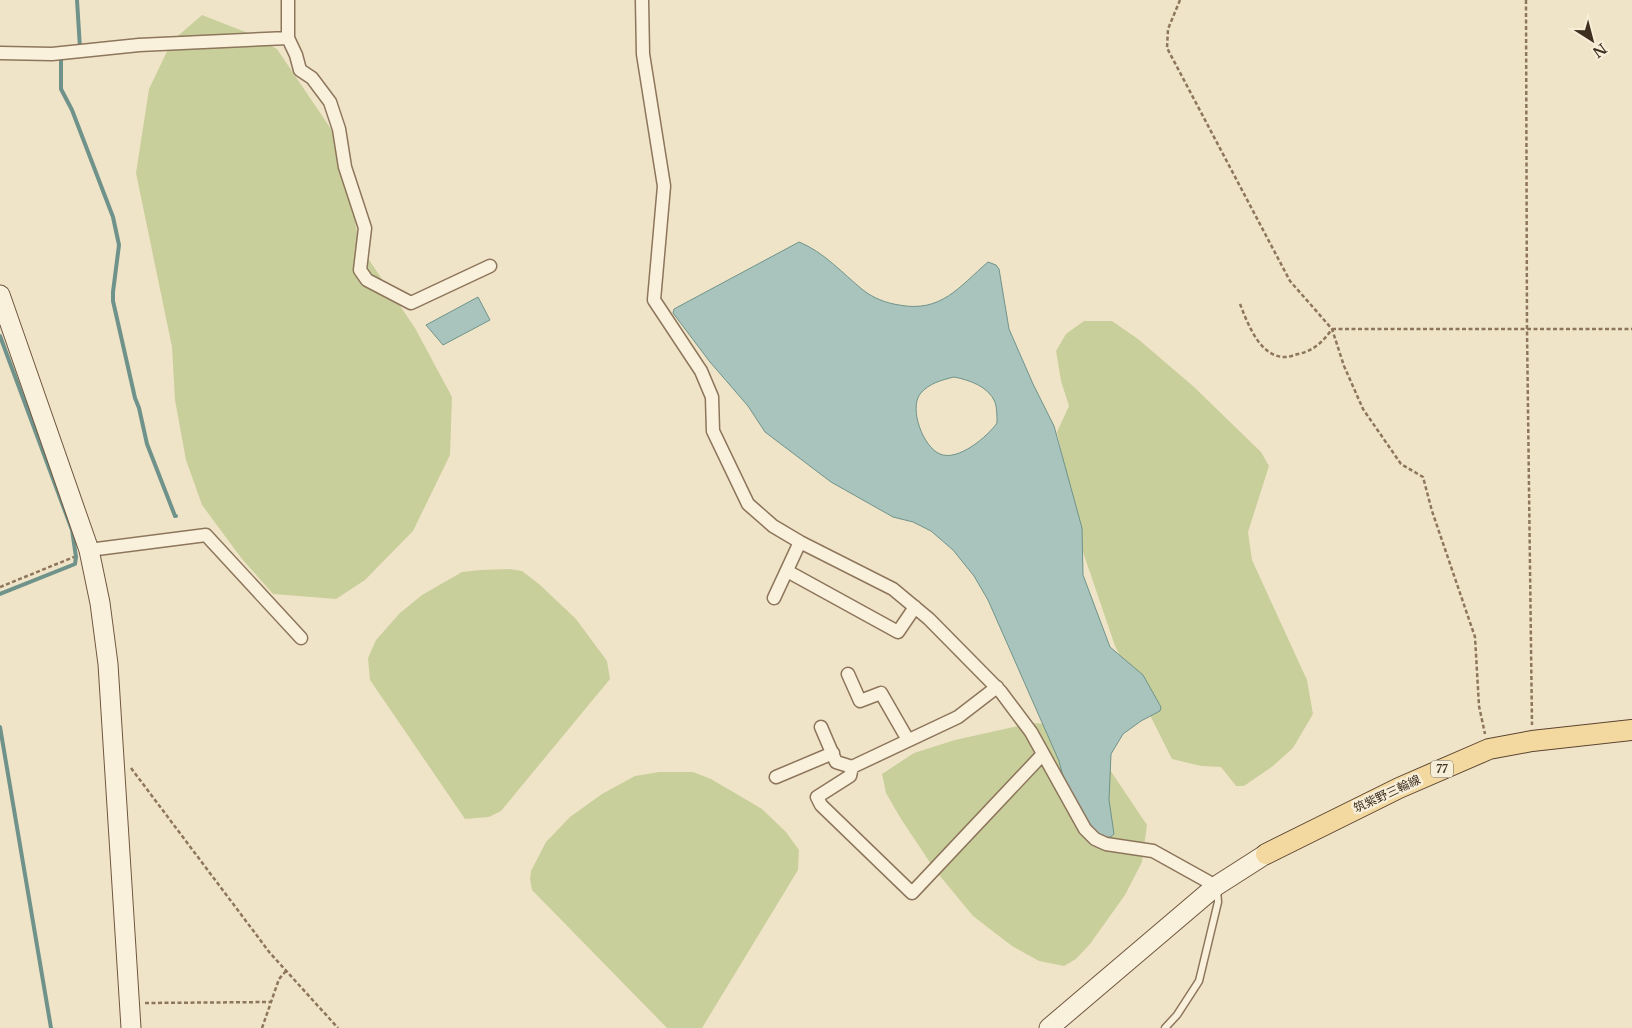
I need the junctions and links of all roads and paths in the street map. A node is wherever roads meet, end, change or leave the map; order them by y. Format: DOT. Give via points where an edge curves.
graph roads {
  1 [pos="288,0"];
  2 [pos="642,0"];
  3 [pos="1180,0"];
  4 [pos="1526,0"];
  5 [pos="288,38"];
  6 [pos="0,53"];
  7 [pos="490,266"];
  8 [pos="0,295"];
  9 [pos="1240,304"];
  10 [pos="1332,329"];
  11 [pos="1632,329"];
  12 [pos="1527,330"];
  13 [pos="800,542"];
  14 [pos="89,550"];
  15 [pos="787,571"];
  16 [pos="0,587"];
  17 [pos="774,598"];
  18 [pos="915,607"];
  19 [pos="302,638"];
  20 [pos="848,674"];
  21 [pos="997,687"];
  22 [pos="821,727"];
  23 [pos="1632,730"];
  24 [pos="908,740"];
  25 [pos="1532,741"];
  26 [pos="1489,749"];
  27 [pos="832,753"];
  28 [pos="1043,754"];
  29 [pos="852,767"];
  30 [pos="130,768"];
  31 [pos="776,777"];
  32 [pos="1266,854"];
  33 [pos="1216,886"];
  34 [pos="286,971"];
  35 [pos="271,1002"];
  36 [pos="130,1004"];
  37 [pos="132,1028"];
  38 [pos="262,1028"];
  39 [pos="338,1028"];
  40 [pos="1049,1028"];
  41 [pos="1165,1028"];
  1 -- 5 [label="street"];
  2 -- 13 [label="street" via="643,54 664,186 654,300 701,371 712,397 713,430 748,504 773,526"];
  3 -- 10 [label="path" via="1168,29 1167,48 1290,281"];
  4 -- 12 [label="path"];
  5 -- 6 [label="street" via="139,45 52,54"];
  5 -- 7 [label="street" via="300,70 312,78 330,102 336,120 345,166 365,228 360,270 367,280 411,303"];
  8 -- 14 [label="street"];
  9 -- 10 [label="path" via="1260,343 1271,354 1286,357 1308,352"];
  10 -- 12 [label="path"];
  10 -- 26 [label="path" via="1363,409 1401,464 1423,477 1475,637 1479,706"];
  11 -- 12 [label="path"];
  12 -- 25 [label="path"];
  13 -- 15 [label="street"];
  13 -- 18 [label="street" via="893,589"];
  14 -- 16 [label="path"];
  14 -- 19 [label="street" via="206,535"];
  14 -- 36 [label="street" via="108,664"];
  15 -- 17 [label="street"];
  15 -- 18 [label="street" via="898,632"];
  18 -- 21 [label="street"];
  20 -- 24 [label="street" via="860,701 881,693"];
  21 -- 24 [label="street" via="958,717"];
  21 -- 28 [label="street" via="1031,732"];
  22 -- 27 [label="street"];
  23 -- 25 [label="main road, 筑紫野三輪線 / 77"];
  24 -- 29 [label="street"];
  25 -- 26 [label="main road, 筑紫野三輪線 / 77"];
  26 -- 32 [label="main road, 筑紫野三輪線 / 77" via="1400,788"];
  27 -- 29 [label="street" via="836,762"];
  27 -- 31 [label="street"];
  28 -- 29 [label="street" via="912,893 821,805 817,797 850,776"];
  28 -- 33 [label="street" via="1085,829 1096,839 1106,844 1153,852"];
  30 -- 34 [label="path"];
  32 -- 33 [label="street"];
  33 -- 40 [label="street"];
  33 -- 41 [label="lane" via="1218,902 1199,981"];
  34 -- 35 [label="path" via="279,979"];
  34 -- 39 [label="path"];
  35 -- 36 [label="path"];
  35 -- 38 [label="path"];
  36 -- 37 [label="street"];
}
